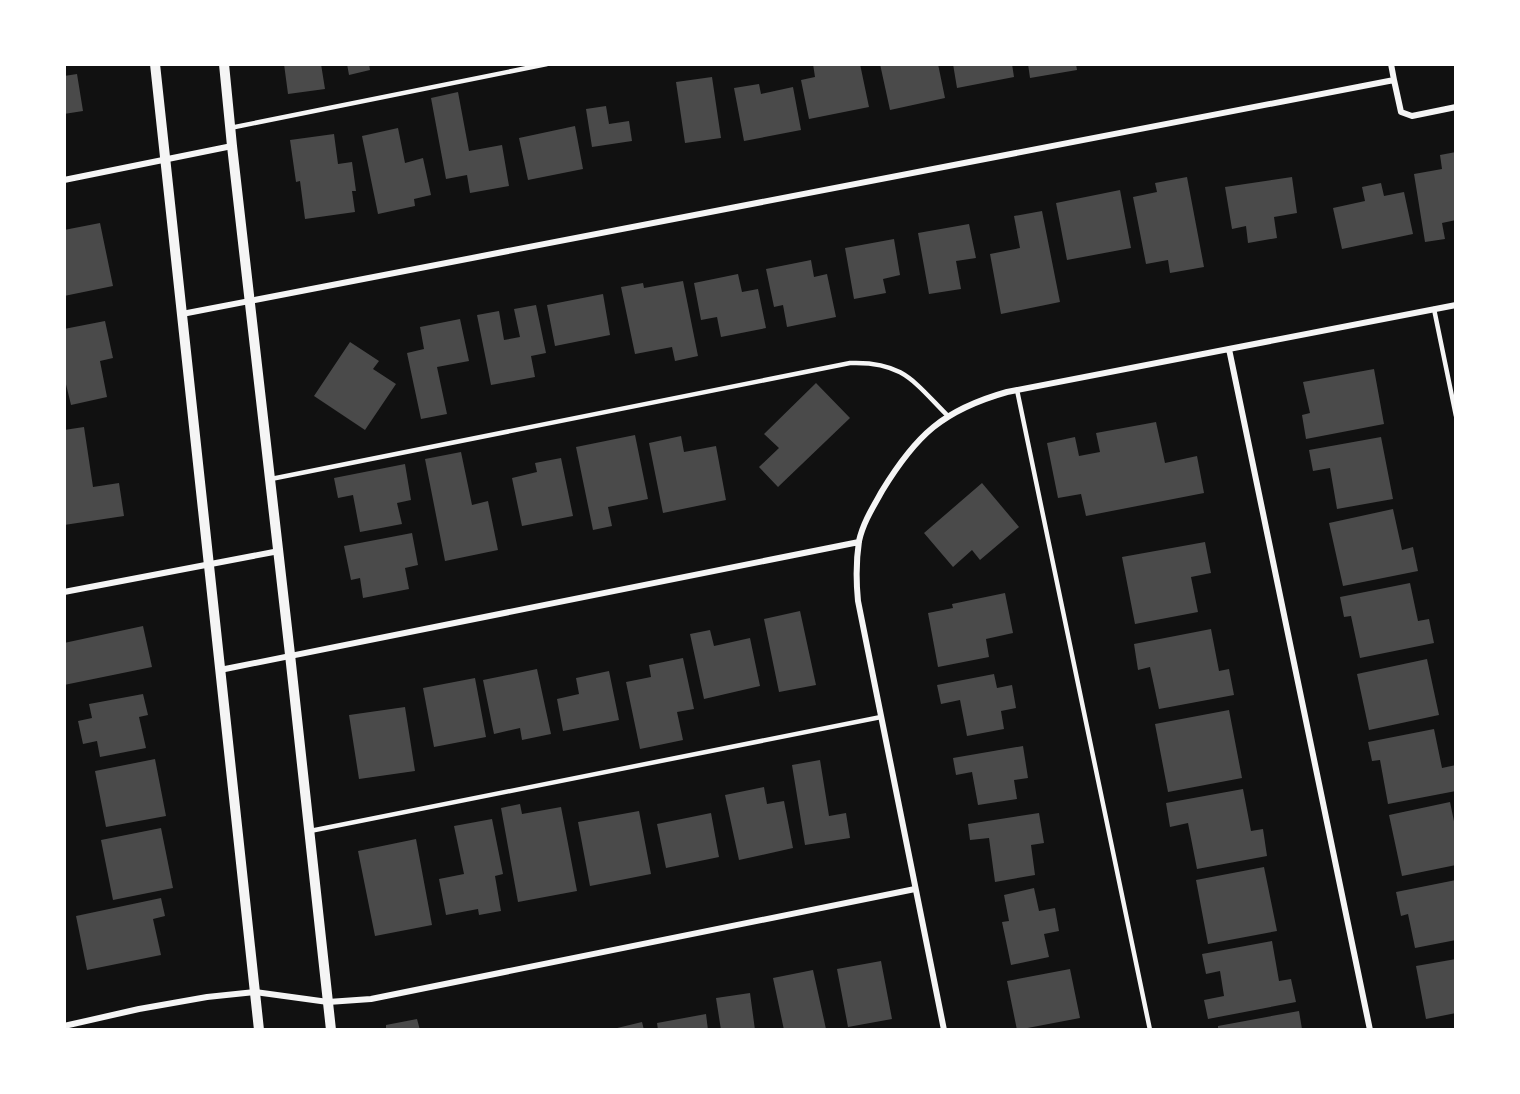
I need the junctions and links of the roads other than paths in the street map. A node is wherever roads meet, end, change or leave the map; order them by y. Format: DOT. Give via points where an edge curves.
graph roads {
  1 [pos="154,64"];
  2 [pos="224,64"];
  3 [pos="547,64"];
  4 [pos="1391,64"];
  5 [pos="1394,80"];
  6 [pos="1455,107"];
  7 [pos="230,128"];
  8 [pos="232,146"];
  9 [pos="166,160"];
  10 [pos="64,180"];
  11 [pos="250,302"];
  12 [pos="1455,305"];
  13 [pos="1434,309"];
  14 [pos="182,314"];
  15 [pos="1229,349"];
  16 [pos="1017,390"];
  17 [pos="948,416"];
  18 [pos="1455,416"];
  19 [pos="271,479"];
  20 [pos="859,542"];
  21 [pos="279,551"];
  22 [pos="207,563"];
  23 [pos="64,592"];
  24 [pos="291,655"];
  25 [pos="220,670"];
  26 [pos="881,717"];
  27 [pos="308,831"];
  28 [pos="915,889"];
  29 [pos="255,992"];
  30 [pos="328,1002"];
  31 [pos="64,1026"];
  32 [pos="259,1029"];
  33 [pos="331,1029"];
  34 [pos="944,1029"];
  35 [pos="1150,1029"];
  36 [pos="1370,1029"];
  1 -- 9 [label="street"];
  2 -- 7 [label="street"];
  3 -- 7 [label="lane"];
  4 -- 5 [label="street"];
  5 -- 6 [label="street" via="1401,112 1412,116"];
  5 -- 11 [label="street"];
  7 -- 8 [label="street"];
  8 -- 9 [label="street"];
  8 -- 11 [label="street"];
  9 -- 10 [label="street"];
  9 -- 14 [label="street"];
  11 -- 14 [label="street"];
  11 -- 19 [label="street"];
  12 -- 13 [label="street"];
  13 -- 15 [label="street"];
  13 -- 18 [label="lane"];
  14 -- 22 [label="street"];
  15 -- 16 [label="street"];
  15 -- 36 [label="street"];
  16 -- 17 [label="street" via="981,400"];
  16 -- 35 [label="lane"];
  17 -- 19 [label="lane" via="899,370 871,362 850,363"];
  17 -- 20 [label="street" via="921,437 903,458 863,526"];
  19 -- 21 [label="street"];
  20 -- 24 [label="street"];
  20 -- 26 [label="street" via="858,601"];
  21 -- 22 [label="street"];
  21 -- 24 [label="street"];
  22 -- 23 [label="street"];
  22 -- 25 [label="street"];
  24 -- 25 [label="street"];
  24 -- 27 [label="street"];
  25 -- 29 [label="street"];
  26 -- 27 [label="lane"];
  26 -- 28 [label="street"];
  27 -- 30 [label="street"];
  28 -- 30 [label="street" via="382,997"];
  28 -- 34 [label="street"];
  29 -- 30 [label="street"];
  29 -- 31 [label="street" via="139,1009"];
  29 -- 32 [label="street"];
  30 -- 33 [label="street"];
}
